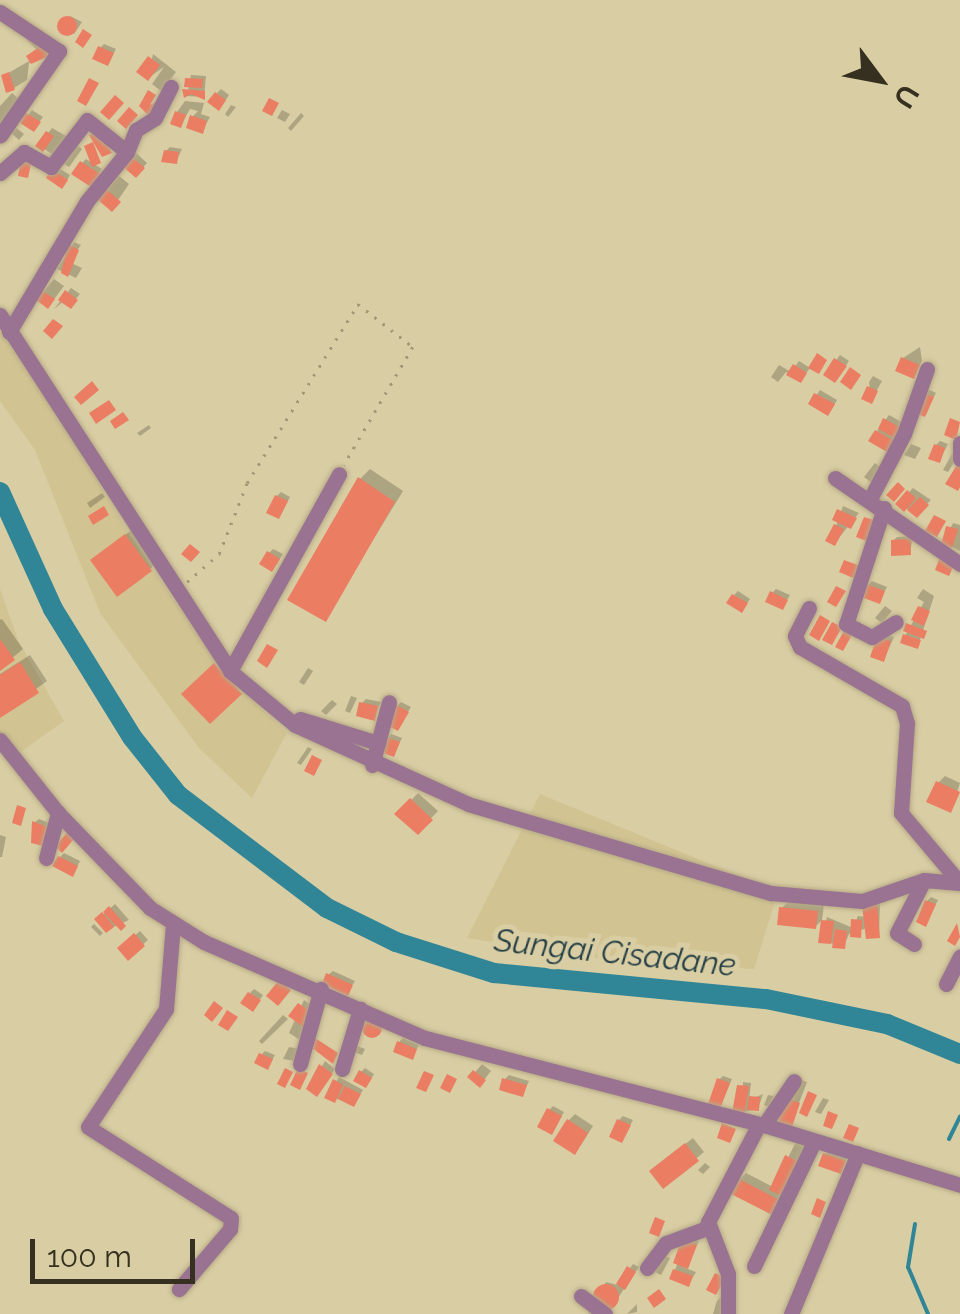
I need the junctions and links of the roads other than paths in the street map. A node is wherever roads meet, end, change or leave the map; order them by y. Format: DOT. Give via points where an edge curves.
graph roads {
  1 [pos="0,12"];
  2 [pos="171,87"];
  3 [pos="0,136"];
  4 [pos="127,152"];
  5 [pos="0,173"];
  6 [pos="0,315"];
  7 [pos="9,332"];
  8 [pos="927,369"];
  9 [pos="960,442"];
  10 [pos="960,459"];
  11 [pos="339,474"];
  12 [pos="836,478"];
  13 [pos="877,504"];
  14 [pos="960,564"];
  15 [pos="809,608"];
  16 [pos="896,622"];
  17 [pos="230,671"];
  18 [pos="389,702"];
  19 [pos="264,705"];
  20 [pos="0,740"];
  21 [pos="378,742"];
  22 [pos="372,765"];
  23 [pos="58,812"];
  24 [pos="46,858"];
  25 [pos="924,880"];
  26 [pos="172,924"];
  27 [pos="914,944"];
  28 [pos="960,956"];
  29 [pos="946,984"];
  30 [pos="321,989"];
  31 [pos="360,1008"];
  32 [pos="300,1064"];
  33 [pos="342,1069"];
  34 [pos="794,1081"];
  35 [pos="762,1124"];
  36 [pos="814,1142"];
  37 [pos="858,1153"];
  38 [pos="960,1185"];
  39 [pos="708,1228"];
  40 [pos="754,1266"];
  41 [pos="647,1268"];
  42 [pos="179,1290"];
  43 [pos="582,1296"];
  44 [pos="605,1314"];
  45 [pos="728,1314"];
  46 [pos="791,1314"];
  1 -- 3 [label="street" via="59,51"];
  2 -- 4 [label="street"];
  4 -- 5 [label="street" via="87,120 55,164 24,152"];
  4 -- 7 [label="street" via="86,202"];
  6 -- 7 [label="street"];
  7 -- 17 [label="street"];
  8 -- 13 [label="street"];
  9 -- 10 [label="street"];
  11 -- 17 [label="street"];
  12 -- 13 [label="street"];
  13 -- 14 [label="street"];
  13 -- 16 [label="street" via="846,624 872,638"];
  15 -- 25 [label="street" via="795,636 800,647 906,714 901,813 960,883"];
  17 -- 19 [label="street"];
  18 -- 21 [label="street"];
  19 -- 21 [label="street"];
  19 -- 22 [label="street"];
  20 -- 23 [label="street"];
  21 -- 22 [label="street"];
  22 -- 25 [label="street" via="468,804 771,893 862,901"];
  23 -- 24 [label="street"];
  23 -- 26 [label="street"];
  25 -- 27 [label="street" via="896,932"];
  26 -- 30 [label="street"];
  26 -- 42 [label="street" via="166,1009 88,1127 231,1218 230,1229"];
  28 -- 29 [label="street"];
  30 -- 31 [label="street"];
  30 -- 32 [label="street"];
  31 -- 33 [label="street"];
  31 -- 35 [label="street" via="425,1038"];
  34 -- 35 [label="street"];
  35 -- 36 [label="street"];
  35 -- 39 [label="street"];
  36 -- 37 [label="street"];
  36 -- 40 [label="street"];
  37 -- 38 [label="street"];
  37 -- 46 [label="street"];
  39 -- 41 [label="street" via="666,1243"];
  39 -- 45 [label="street" via="728,1271"];
  43 -- 44 [label="street"];
}
